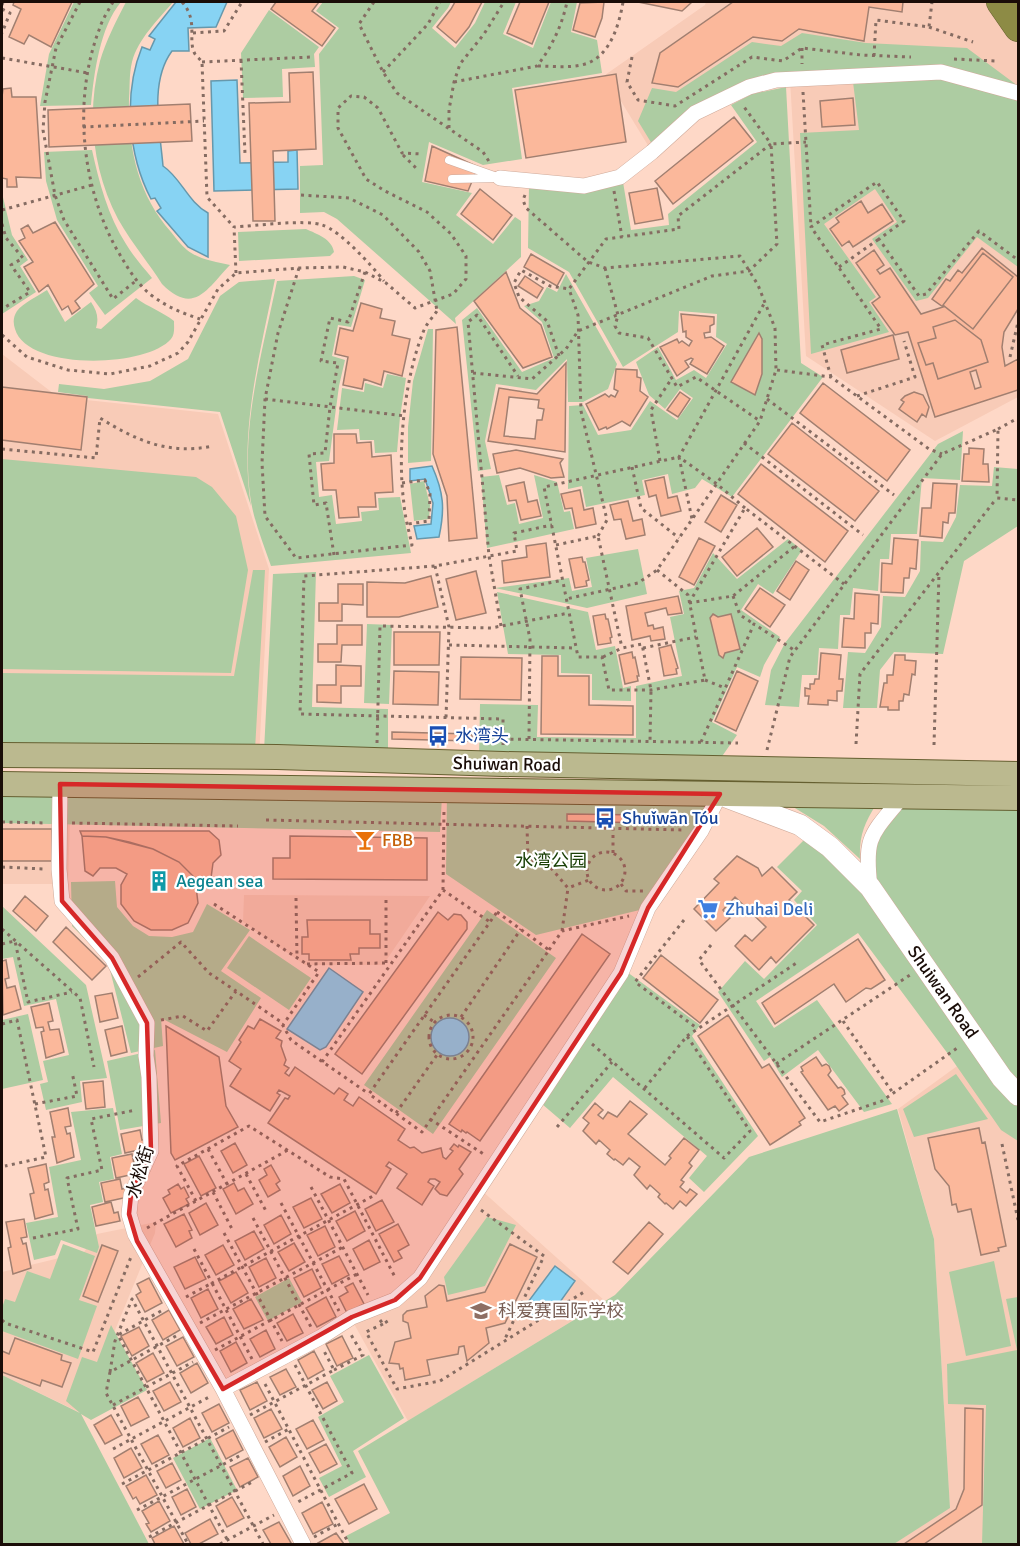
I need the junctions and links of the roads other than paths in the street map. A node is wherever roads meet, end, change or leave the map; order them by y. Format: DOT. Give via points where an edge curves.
graph roads {
  1 [pos="1000,2"];
  2 [pos="1018,28"];
  3 [pos="1018,93"];
  4 [pos="449,160"];
  5 [pos="500,178"];
  6 [pos="452,179"];
  7 [pos="2,755"];
  8 [pos="59,756"];
  9 [pos="2,784"];
  10 [pos="60,784"];
  11 [pos="1016,785"];
  12 [pos="720,794"];
  13 [pos="902,797"];
  14 [pos="870,887"];
  15 [pos="1018,1095"];
  16 [pos="223,1389"];
  17 [pos="302,1544"];
  1 -- 2 [label="highway"];
  3 -- 5 [label="street" via="941,72 776,80 748,87 695,113 620,177 584,186"];
  4 -- 5 [label="lane"];
  5 -- 6 [label="lane"];
  7 -- 8 [label="main road, Shuiwan Road"];
  8 -- 10 [label="street"];
  8 -- 11 [label="main road, Shuiwan Road" via="277,757 761,769"];
  9 -- 10 [label="main road, Shuiwan Road"];
  10 -- 12 [label="main road, Shuiwan Road"];
  10 -- 16 [label="street, 水松街" via="59,869 63,901 112,958 147,1023 151,1150 130,1195 129,1214 136,1238"];
  11 -- 13 [label="main road, Shuiwan Road"];
  12 -- 13 [label="main road, Shuiwan Road"];
  12 -- 14 [label="street, Shuiwan Road" via="800,825 830,847"];
  12 -- 16 [label="street" via="647,912 621,973 420,1278 395,1300 344,1322"];
  13 -- 14 [label="street" via="874,831 869,844"];
  14 -- 15 [label="street, Shuiwan Road" via="1002,1078"];
  16 -- 17 [label="street, 水松街"];
}
